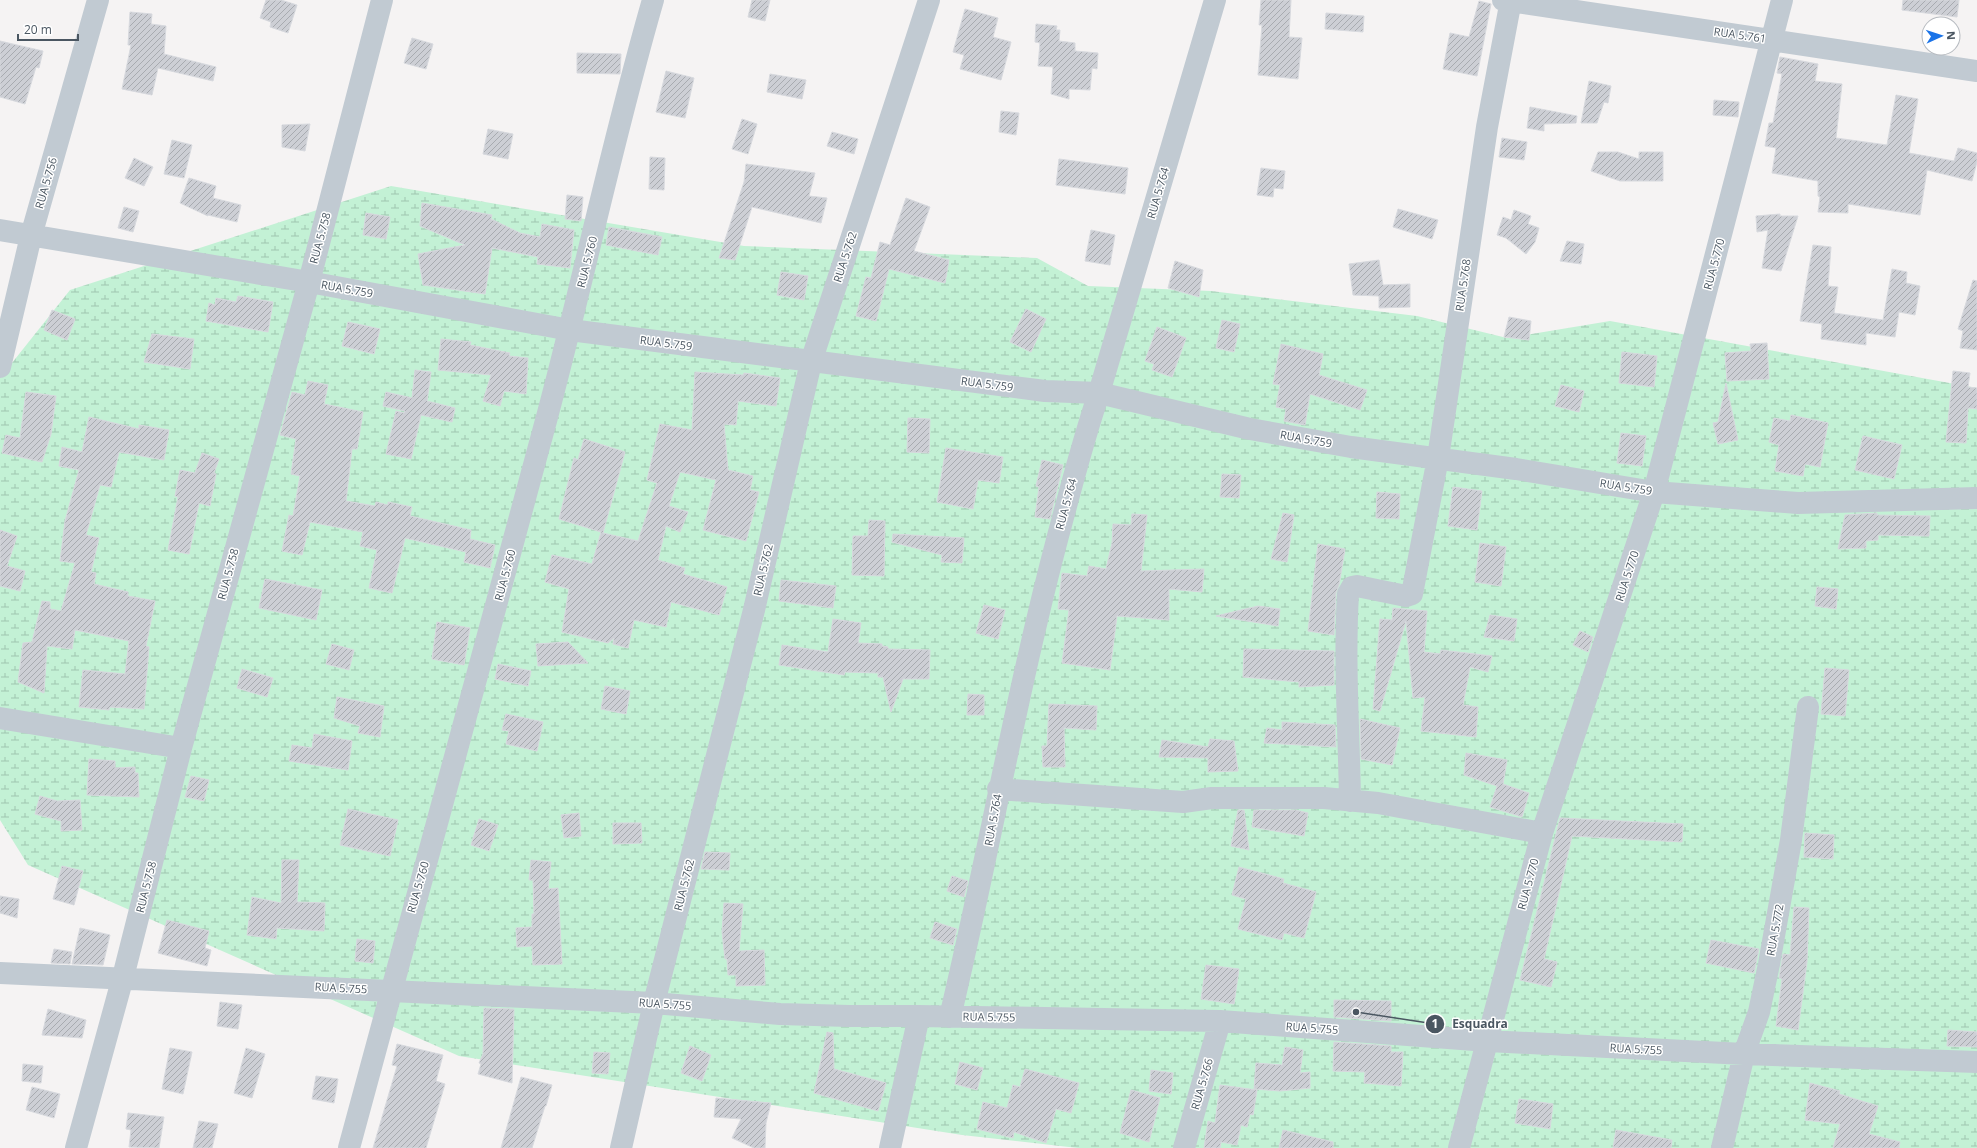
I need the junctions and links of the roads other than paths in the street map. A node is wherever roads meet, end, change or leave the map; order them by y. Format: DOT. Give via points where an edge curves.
graph roads {
  1 [pos="98,0"];
  2 [pos="382,0"];
  3 [pos="653,0"];
  4 [pos="929,0"];
  5 [pos="1215,0"];
  6 [pos="1508,0"];
  7 [pos="1782,0"];
  8 [pos="1771,40"];
  9 [pos="1977,71"];
  10 [pos="0,230"];
  11 [pos="32,236"];
  12 [pos="309,282"];
  13 [pos="570,330"];
  14 [pos="811,362"];
  15 [pos="0,367"];
  16 [pos="1099,393"];
  17 [pos="1438,458"];
  18 [pos="1654,492"];
  19 [pos="1977,498"];
  20 [pos="1808,707"];
  21 [pos="0,718"];
  22 [pos="181,748"];
  23 [pos="998,788"];
  24 [pos="1350,801"];
  25 [pos="1542,833"];
  26 [pos="0,973"];
  27 [pos="123,978"];
  28 [pos="390,991"];
  29 [pos="654,1003"];
  30 [pos="919,1016"];
  31 [pos="950,1017"];
  32 [pos="1220,1021"];
  33 [pos="1488,1041"];
  34 [pos="1744,1054"];
  35 [pos="1977,1062"];
  36 [pos="76,1148"];
  37 [pos="349,1148"];
  38 [pos="622,1148"];
  39 [pos="890,1148"];
  40 [pos="1184,1148"];
  41 [pos="1459,1148"];
  42 [pos="1722,1148"];
  1 -- 11 [label="street, RUA 5.756"];
  2 -- 12 [label="street, RUA 5.758"];
  3 -- 13 [label="street, RUA 5.760" via="636,58"];
  4 -- 14 [label="street, RUA 5.762"];
  5 -- 16 [label="street, RUA 5.764"];
  6 -- 8 [label="street, RUA 5.761"];
  6 -- 17 [label="street, RUA 5.768" via="1486,127"];
  7 -- 8 [label="street, RUA 5.770"];
  8 -- 9 [label="street, RUA 5.761"];
  8 -- 18 [label="street, RUA 5.770"];
  10 -- 11 [label="street, RUA 5.759"];
  11 -- 12 [label="street, RUA 5.759"];
  11 -- 15 [label="street, RUA 5.756"];
  12 -- 13 [label="street, RUA 5.759"];
  12 -- 22 [label="street, RUA 5.758"];
  13 -- 14 [label="street, RUA 5.759"];
  13 -- 28 [label="street, RUA 5.760" via="490,634"];
  14 -- 16 [label="street, RUA 5.759" via="1045,391"];
  14 -- 29 [label="street, RUA 5.762" via="754,610"];
  16 -- 17 [label="street, RUA 5.759" via="1250,429 1351,447"];
  16 -- 23 [label="street, RUA 5.764" via="1086,430 1038,610"];
  17 -- 18 [label="street, RUA 5.759"];
  17 -- 24 [label="street, RUA 5.768" via="1412,594 1357,586 1352,587 1348,594 1345,674"];
  18 -- 19 [label="street, RUA 5.759" via="1798,502"];
  18 -- 25 [label="street, RUA 5.770"];
  20 -- 34 [label="street, RUA 5.772" via="1791,840 1769,964 1759,1012"];
  21 -- 22 [label="street"];
  22 -- 27 [label="street, RUA 5.758"];
  23 -- 24 [label="street" via="1183,802 1212,798 1324,798"];
  23 -- 31 [label="street, RUA 5.764" via="975,914"];
  24 -- 25 [label="street" via="1378,803"];
  25 -- 33 [label="street, RUA 5.770"];
  26 -- 27 [label="street, RUA 5.755"];
  27 -- 28 [label="street, RUA 5.755"];
  27 -- 36 [label="street, RUA 5.758"];
  28 -- 29 [label="street, RUA 5.755"];
  28 -- 37 [label="street, RUA 5.760"];
  29 -- 30 [label="street, RUA 5.755" via="780,1014"];
  29 -- 38 [label="street, RUA 5.762"];
  30 -- 31 [label="street, RUA 5.755"];
  30 -- 39 [label="street"];
  31 -- 32 [label="street, RUA 5.755"];
  32 -- 33 [label="street, RUA 5.755"];
  32 -- 40 [label="street, RUA 5.766"];
  33 -- 34 [label="street, RUA 5.755"];
  33 -- 41 [label="street, RUA 5.770"];
  34 -- 35 [label="street, RUA 5.755"];
  34 -- 42 [label="street, RUA 5.772"];
}
